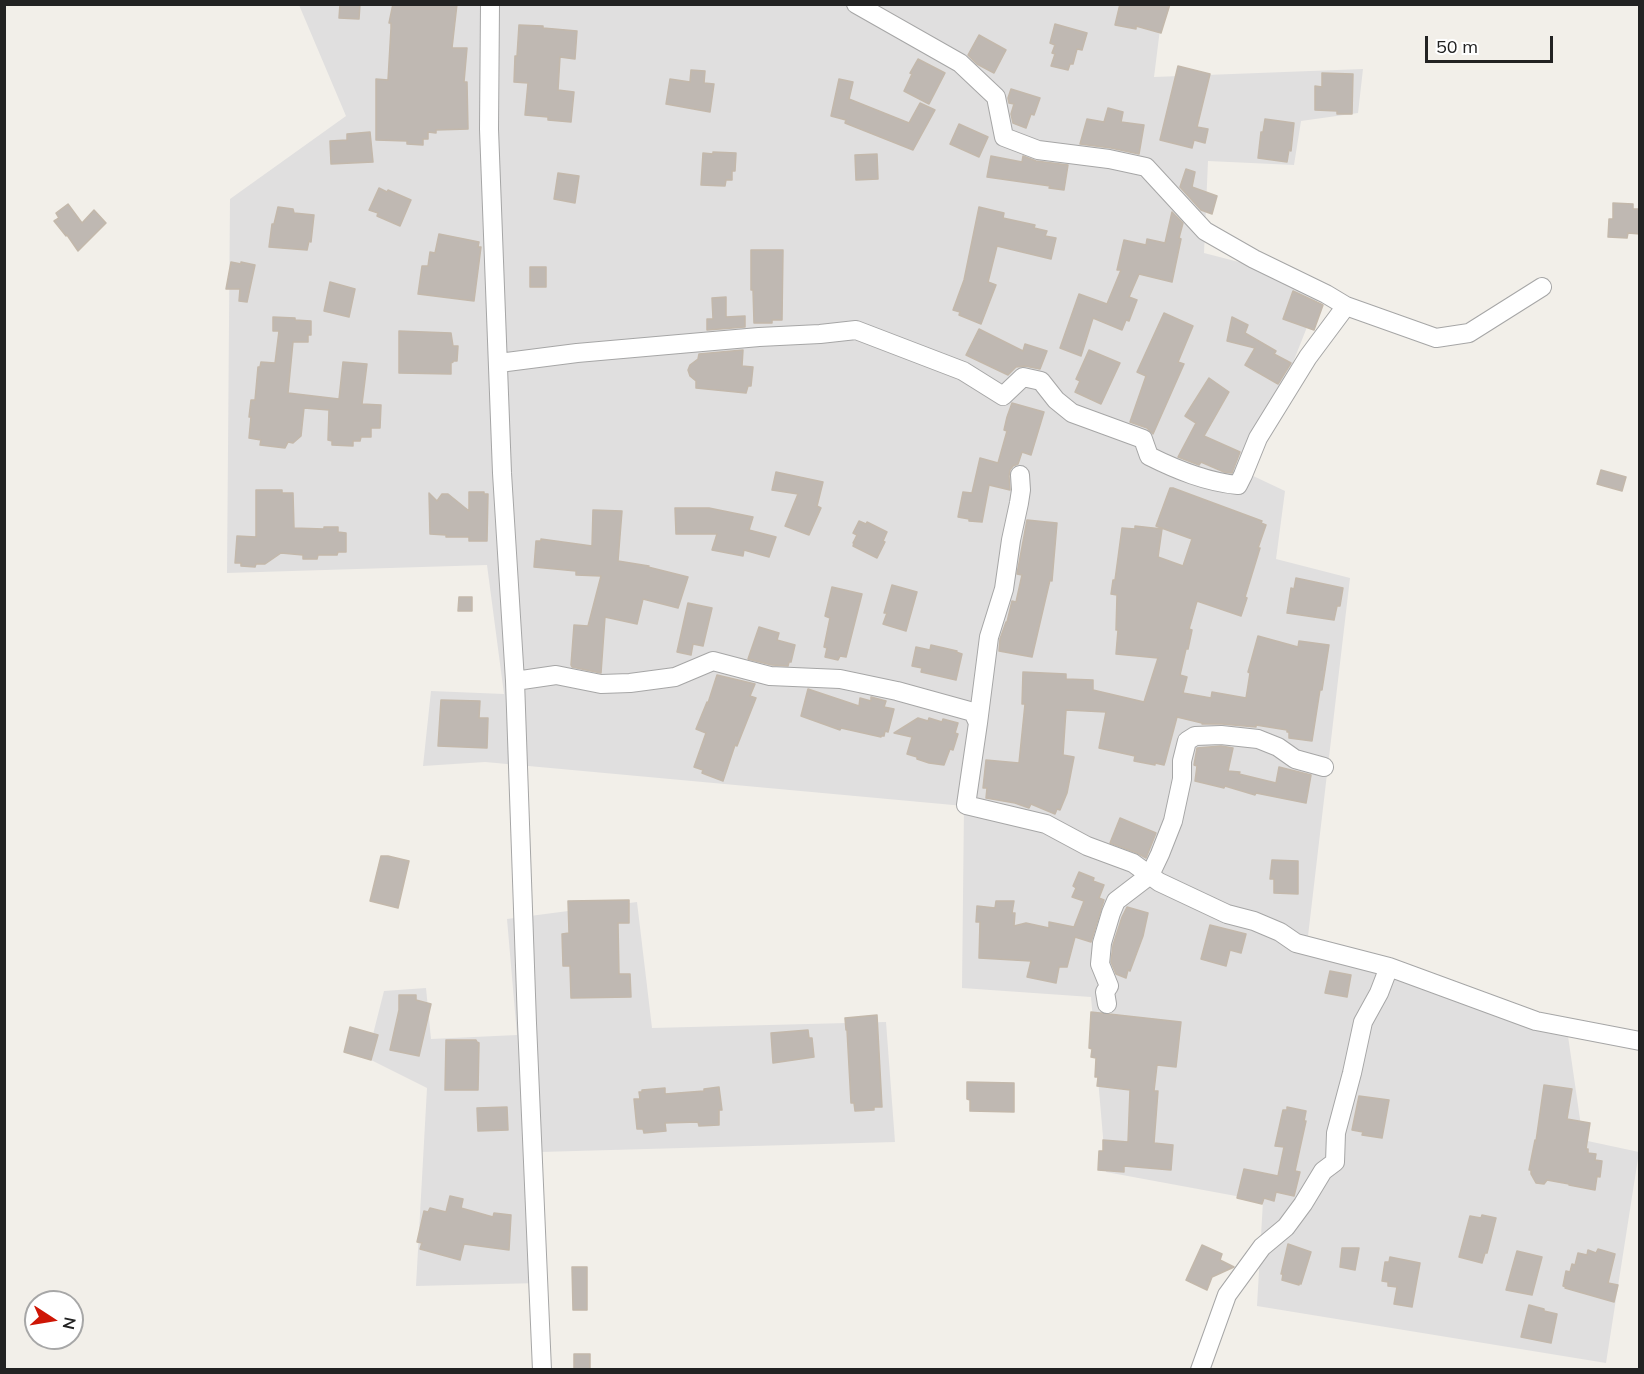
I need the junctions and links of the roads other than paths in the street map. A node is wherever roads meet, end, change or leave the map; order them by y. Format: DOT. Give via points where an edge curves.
graph roads {
  1 [pos="490,4"];
  2 [pos="856,4"];
  3 [pos="1542,287"];
  4 [pos="1346,306"];
  5 [pos="499,363"];
  6 [pos="1020,475"];
  7 [pos="515,681"];
  8 [pos="978,723"];
  9 [pos="1324,767"];
  10 [pos="1150,875"];
  11 [pos="1389,967"];
  12 [pos="1107,1004"];
  13 [pos="1640,1041"];
  14 [pos="542,1370"];
  15 [pos="1200,1370"];
  1 -- 5 [label="street" via="489,129"];
  2 -- 4 [label="street" via="960,63 996,97 1004,137 1038,150 1146,167 1205,231"];
  3 -- 4 [label="street" via="1469,333 1436,338"];
  4 -- 5 [label="street" via="1308,357 1258,438 1238,485 1218,483 1149,456 1143,439 1072,413 1041,381 1023,377 1003,396 963,371 856,330"];
  5 -- 7 [label="street"];
  6 -- 8 [label="street" via="1019,503 1004,589 989,637"];
  7 -- 8 [label="street" via="556,675 601,684 630,683 675,677 713,661 770,676 840,679 897,691 973,712"];
  7 -- 14 [label="street"];
  8 -- 10 [label="street" via="966,805 1046,824 1086,846 1133,863"];
  9 -- 10 [label="street" via="1295,759 1258,739 1195,736 1187,741 1173,821"];
  10 -- 11 [label="street" via="1227,914 1254,921 1296,942"];
  10 -- 12 [label="street" via="1116,902 1111,913 1100,964 1109,986"];
  11 -- 13 [label="street" via="1536,1021"];
  11 -- 15 [label="street" via="1363,1022 1336,1133 1335,1162 1323,1172 1286,1227 1262,1247 1227,1295"];
}
